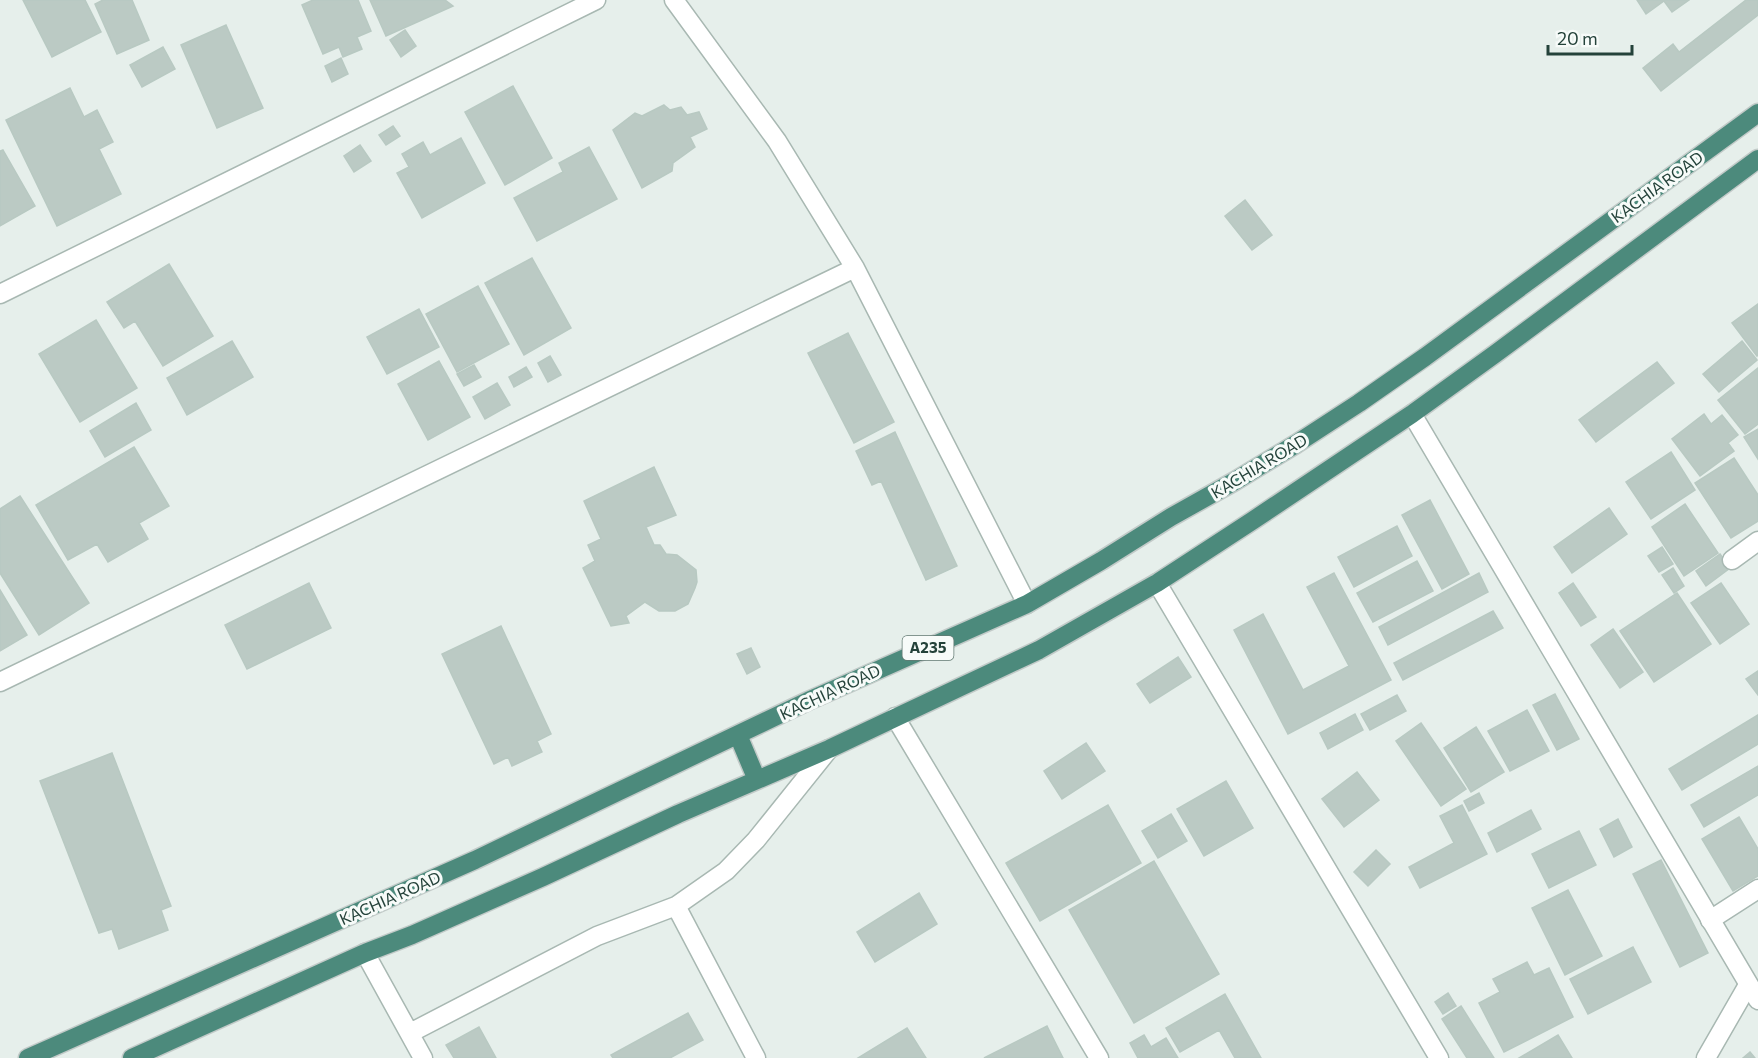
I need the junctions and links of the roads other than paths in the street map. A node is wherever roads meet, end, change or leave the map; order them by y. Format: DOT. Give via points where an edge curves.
graph roads {
  1 [pos="596,0"];
  2 [pos="674,0"];
  3 [pos="1758,112"];
  4 [pos="1758,159"];
  5 [pos="855,268"];
  6 [pos="0,294"];
  7 [pos="1412,414"];
  8 [pos="1758,541"];
  9 [pos="1732,560"];
  10 [pos="1157,583"];
  11 [pos="1027,604"];
  12 [pos="0,682"];
  13 [pos="895,717"];
  14 [pos="738,735"];
  15 [pos="829,749"];
  16 [pos="757,780"];
  17 [pos="1758,889"];
  18 [pos="676,906"];
  19 [pos="1710,920"];
  20 [pos="365,953"];
  21 [pos="1748,985"];
  22 [pos="1758,1000"];
  23 [pos="410,1033"];
  24 [pos="28,1058"];
  25 [pos="132,1058"];
  26 [pos="423,1058"];
  27 [pos="756,1058"];
  28 [pos="1099,1058"];
  29 [pos="1438,1058"];
  30 [pos="1706,1058"];
  1 -- 6 [label="street"];
  2 -- 5 [label="street" via="777,141"];
  3 -- 11 [label="highway, KACHIA ROAD / A235" via="1359,403"];
  4 -- 7 [label="highway"];
  5 -- 11 [label="street"];
  5 -- 12 [label="street"];
  7 -- 10 [label="highway"];
  7 -- 19 [label="street"];
  8 -- 9 [label="street"];
  10 -- 13 [label="highway" via="1039,650"];
  10 -- 29 [label="street"];
  11 -- 14 [label="highway, KACHIA ROAD / A235"];
  13 -- 15 [label="highway"];
  13 -- 28 [label="street"];
  14 -- 16 [label="highway"];
  14 -- 24 [label="highway, KACHIA ROAD / A235" via="475,860"];
  15 -- 16 [label="highway"];
  15 -- 18 [label="street" via="726,871"];
  16 -- 20 [label="highway" via="445,921"];
  17 -- 19 [label="street"];
  18 -- 23 [label="street" via="597,936"];
  18 -- 27 [label="street"];
  19 -- 21 [label="street"];
  20 -- 23 [label="street"];
  20 -- 25 [label="highway"];
  21 -- 22 [label="street"];
  21 -- 30 [label="street"];
  23 -- 26 [label="street"];
}
